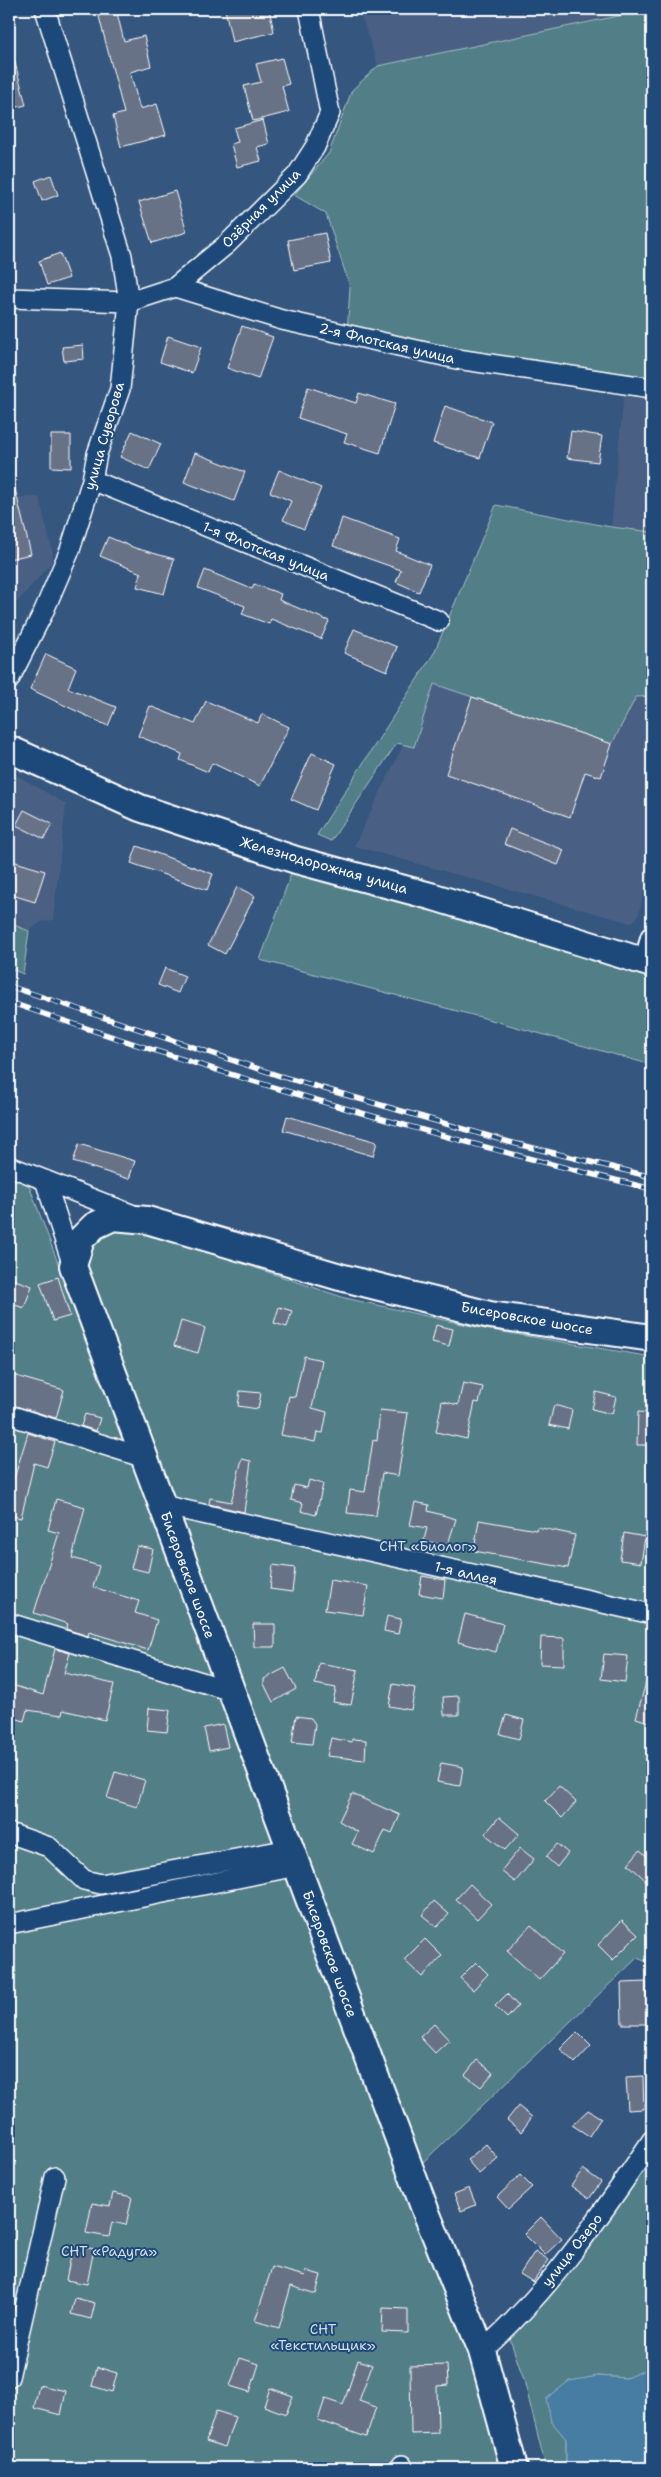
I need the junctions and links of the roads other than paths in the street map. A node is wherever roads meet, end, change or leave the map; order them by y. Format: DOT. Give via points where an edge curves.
graph roads {
  1 [pos="45,9"];
  2 [pos="309,9"];
  3 [pos="174,287"];
  4 [pos="9,298"];
  5 [pos="129,302"];
  6 [pos="652,388"];
  7 [pos="92,480"];
  8 [pos="439,621"];
  9 [pos="9,680"];
  10 [pos="9,749"];
  11 [pos="650,955"];
  12 [pos="9,1166"];
  13 [pos="44,1180"];
  14 [pos="147,1220"];
  15 [pos="73,1266"];
  16 [pos="652,1338"];
  17 [pos="9,1415"];
  18 [pos="144,1458"];
  19 [pos="162,1505"];
  20 [pos="652,1614"];
  21 [pos="9,1624"];
  22 [pos="232,1691"];
  23 [pos="9,1833"];
  24 [pos="294,1857"];
  25 [pos="9,1924"];
  26 [pos="652,2140"];
  27 [pos="55,2177"];
  28 [pos="482,2351"];
  29 [pos="9,2377"];
  30 [pos="514,2468"];
  1 -- 5 [label="street, улица Суворова" via="122,256"];
  2 -- 3 [label="street, Озёрная улица" via="330,113 315,147 297,175 227,244"];
  3 -- 5 [label="street, Озёрная улица"];
  3 -- 6 [label="street, 2-я Флотская улица" via="282,320 456,359"];
  4 -- 5 [label="street"];
  5 -- 7 [label="street, улица Суворова" via="120,389 97,454"];
  7 -- 8 [label="street, 1-я Флотская улица"];
  7 -- 9 [label="street, улица Суворова" via="70,550"];
  10 -- 11 [label="main road, Железнодорожная улица" via="149,811 296,860"];
  12 -- 13 [label="street"];
  13 -- 14 [label="street"];
  13 -- 15 [label="street"];
  14 -- 15 [label="main road, Бисеровское шоссе" via="113,1217 94,1226 81,1239"];
  14 -- 16 [label="main road, Бисеровское шоссе" via="340,1277 490,1315"];
  15 -- 18 [label="main road, Бисеровское шоссе"];
  17 -- 18 [label="street"];
  18 -- 19 [label="main road, Бисеровское шоссе"];
  19 -- 20 [label="street, 1-я аллея"];
  19 -- 22 [label="main road, Бисеровское шоссе"];
  21 -- 22 [label="street"];
  22 -- 24 [label="main road, Бисеровское шоссе"];
  23 -- 24 [label="street" via="49,1847 84,1880 101,1884"];
  24 -- 25 [label="street"];
  24 -- 28 [label="main road, Бисеровское шоссе" via="426,2212"];
  26 -- 28 [label="street, улица Озеро" via="586,2233 516,2322"];
  27 -- 29 [label="street"];
  28 -- 30 [label="main road, Бисеровское шоссе"];
}
